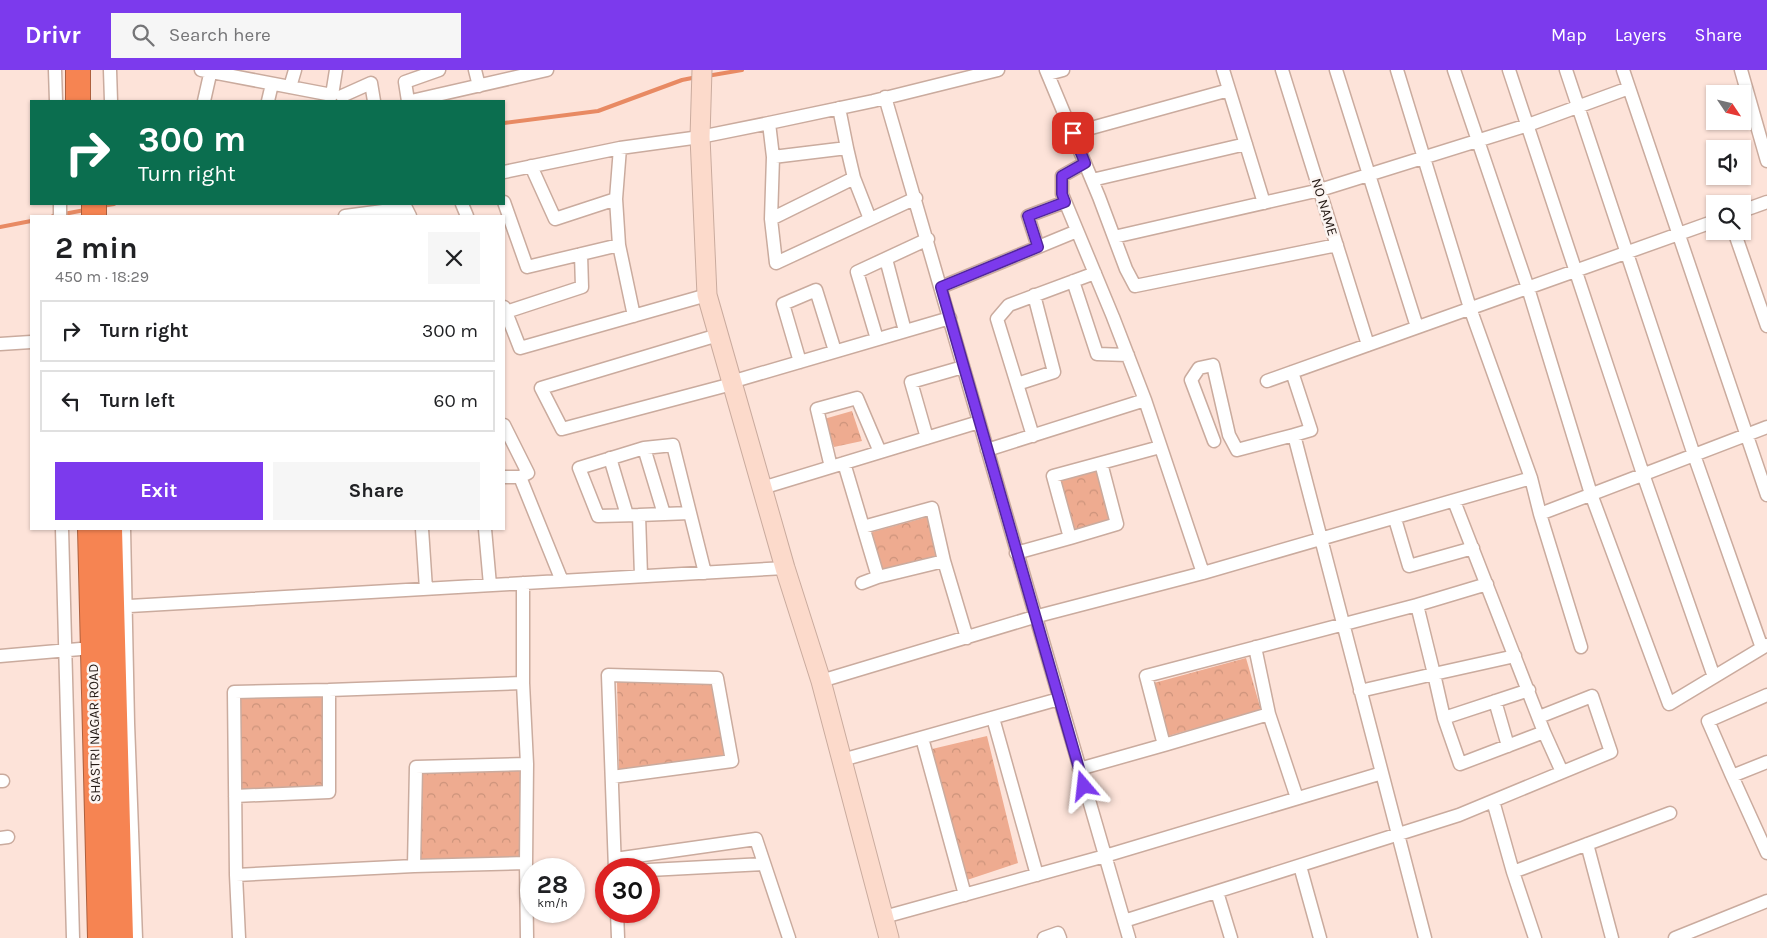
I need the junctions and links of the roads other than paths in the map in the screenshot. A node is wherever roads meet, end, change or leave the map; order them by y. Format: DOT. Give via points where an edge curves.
graph roads {
  1 [pos="55,70"];
  2 [pos="78,70"];
  3 [pos="94,70"];
  4 [pos="110,70"];
  5 [pos="295,70"];
  6 [pos="336,70"];
  7 [pos="439,70"];
  8 [pos="475,70"];
  9 [pos="547,70"];
  10 [pos="702,70"];
  11 [pos="998,70"];
  12 [pos="1063,70"];
  13 [pos="1223,70"];
  14 [pos="1282,70"];
  15 [pos="1336,70"];
  16 [pos="1397,70"];
  17 [pos="1454,70"];
  18 [pos="1509,70"];
  19 [pos="1566,70"];
  20 [pos="1623,70"];
  21 [pos="1741,70"];
  22 [pos="207,71"];
  23 [pos="527,72"];
  24 [pos="1047,72"];
  25 [pos="272,84"];
  26 [pos="479,86"];
  27 [pos="290,87"];
  28 [pos="1629,88"];
  29 [pos="1229,90"];
  30 [pos="885,96"];
  31 [pos="339,97"];
  32 [pos="56,100"];
  33 [pos="78,100"];
  34 [pos="93,100"];
  35 [pos="111,100"];
  36 [pos="204,100"];
  37 [pos="268,100"];
  38 [pos="374,100"];
  39 [pos="410,100"];
  40 [pos="415,100"];
  41 [pos="1578,107"];
  42 [pos="839,108"];
  43 [pos="769,123"];
  44 [pos="1528,125"];
  45 [pos="1073,133"];
  46 [pos="700,137"];
  47 [pos="1477,141"];
  48 [pos="1246,144"];
  49 [pos="620,148"];
  50 [pos="847,148"];
  51 [pos="773,157"];
  52 [pos="1424,158"];
  53 [pos="1767,161"];
  54 [pos="1085,163"];
  55 [pos="530,166"];
  56 [pos="505,172"];
  57 [pos="1369,174"];
  58 [pos="854,178"];
  59 [pos="1092,180"];
  60 [pos="1320,190"];
  61 [pos="916,198"];
  62 [pos="616,199"];
  63 [pos="1065,202"];
  64 [pos="1264,202"];
  65 [pos="1767,202"];
  66 [pos="505,205"];
  67 [pos="1751,208"];
  68 [pos="360,214"];
  69 [pos="410,215"];
  70 [pos="771,219"];
  71 [pos="870,219"];
  72 [pos="1706,224"];
  73 [pos="1077,231"];
  74 [pos="1679,234"];
  75 [pos="1114,237"];
  76 [pos="928,239"];
  77 [pos="1737,240"];
  78 [pos="619,245"];
  79 [pos="1337,245"];
  80 [pos="1038,247"];
  81 [pos="1628,252"];
  82 [pos="581,254"];
  83 [pos="886,259"];
  84 [pos="1577,270"];
  85 [pos="1095,273"];
  86 [pos="1073,281"];
  87 [pos="941,287"];
  88 [pos="1528,288"];
  89 [pos="707,295"];
  90 [pos="1034,295"];
  91 [pos="1470,308"];
  92 [pos="505,310"];
  93 [pos="634,316"];
  94 [pos="950,318"];
  95 [pos="1767,326"];
  96 [pos="1417,327"];
  97 [pos="905,331"];
  98 [pos="718,335"];
  99 [pos="877,339"];
  100 [pos="30,342"];
  101 [pos="0,344"];
  102 [pos="1368,345"];
  103 [pos="835,351"];
  104 [pos="1128,355"];
  105 [pos="800,362"];
  106 [pos="963,367"];
  107 [pos="1292,372"];
  108 [pos="1266,381"];
  109 [pos="732,383"];
  110 [pos="1017,384"];
  111 [pos="1145,400"];
  112 [pos="979,422"];
  113 [pos="1767,427"];
  114 [pos="505,429"];
  115 [pos="1294,435"];
  116 [pos="1746,435"];
  117 [pos="1033,436"];
  118 [pos="927,438"];
  119 [pos="1214,441"];
  120 [pos="1160,447"];
  121 [pos="644,448"];
  122 [pos="987,450"];
  123 [pos="880,452"];
  124 [pos="1694,455"];
  125 [pos="610,458"];
  126 [pos="844,463"];
  127 [pos="1101,463"];
  128 [pos="831,468"];
  129 [pos="1643,474"];
  130 [pos="505,477"];
  131 [pos="520,477"];
  132 [pos="1532,478"];
  133 [pos="762,488"];
  134 [pos="1591,494"];
  135 [pos="1767,495"];
  136 [pos="1454,501"];
  137 [pos="690,513"];
  138 [pos="664,514"];
  139 [pos="1540,514"];
  140 [pos="633,515"];
  141 [pos="1395,519"];
  142 [pos="863,527"];
  143 [pos="62,530"];
  144 [pos="90,530"];
  145 [pos="110,530"];
  146 [pos="124,530"];
  147 [pos="422,530"];
  148 [pos="485,530"];
  149 [pos="1070,538"];
  150 [pos="1320,540"];
  151 [pos="1473,548"];
  152 [pos="1016,553"];
  153 [pos="944,561"];
  154 [pos="784,568"];
  155 [pos="705,573"];
  156 [pos="1202,574"];
  157 [pos="641,576"];
  158 [pos="878,577"];
  159 [pos="562,581"];
  160 [pos="523,583"];
  161 [pos="862,583"];
  162 [pos="1487,584"];
  163 [pos="490,585"];
  164 [pos="426,589"];
  165 [pos="1417,605"];
  166 [pos="119,607"];
  167 [pos="1034,617"];
  168 [pos="1342,624"];
  169 [pos="967,638"];
  170 [pos="1765,646"];
  171 [pos="102,647"];
  172 [pos="1255,647"];
  173 [pos="1581,647"];
  174 [pos="64,650"];
  175 [pos="0,656"];
  176 [pos="1516,656"];
  177 [pos="1434,674"];
  178 [pos="1714,677"];
  179 [pos="821,681"];
  180 [pos="523,682"];
  181 [pos="329,690"];
  182 [pos="1529,690"];
  183 [pos="1360,691"];
  184 [pos="1767,695"];
  185 [pos="1059,699"];
  186 [pos="1495,701"];
  187 [pos="1269,714"];
  188 [pos="1539,717"];
  189 [pos="993,718"];
  190 [pos="1444,718"];
  191 [pos="1544,732"];
  192 [pos="922,738"];
  193 [pos="1164,745"];
  194 [pos="1508,746"];
  195 [pos="842,760"];
  196 [pos="1767,762"];
  197 [pos="527,764"];
  198 [pos="1079,769"];
  199 [pos="1382,772"];
  200 [pos="1562,772"];
  201 [pos="1732,776"];
  202 [pos="612,777"];
  203 [pos="235,796"];
  204 [pos="1297,798"];
  205 [pos="1493,801"];
  206 [pos="1670,813"];
  207 [pos="1398,834"];
  208 [pos="1587,844"];
  209 [pos="1767,853"];
  210 [pos="1105,856"];
  211 [pos="526,858"];
  212 [pos="615,858"];
  213 [pos="649,858"];
  214 [pos="520,863"];
  215 [pos="764,864"];
  216 [pos="414,866"];
  217 [pos="1300,866"];
  218 [pos="660,869"];
  219 [pos="1514,872"];
  220 [pos="236,875"];
  221 [pos="1037,875"];
  222 [pos="1217,892"];
  223 [pos="965,895"];
  224 [pos="1767,901"];
  225 [pos="884,917"];
  226 [pos="1124,921"];
  227 [pos="527,923"];
  228 [pos="617,923"];
  229 [pos="73,938"];
  230 [pos="100,938"];
  231 [pos="121,938"];
  232 [pos="136,938"];
  233 [pos="238,938"];
  234 [pos="527,938"];
  235 [pos="618,938"];
  236 [pos="789,938"];
  237 [pos="889,938"];
  238 [pos="1044,938"];
  239 [pos="1060,938"];
  240 [pos="1129,938"];
  241 [pos="1231,938"];
  242 [pos="1320,938"];
  243 [pos="1425,938"];
  244 [pos="1535,938"];
  245 [pos="1612,938"];
  246 [pos="1675,938"];
  1 -- 32 [label="street"];
  2 -- 33 [label="highway"];
  3 -- 34 [label="highway"];
  4 -- 35 [label="street"];
  5 -- 27 [label="street"];
  6 -- 31 [label="street"];
  7 -- 39 [label="street" via="405,82"];
  8 -- 26 [label="street"];
  9 -- 23 [label="street"];
  10 -- 46 [label="street"];
  11 -- 30 [label="street"];
  12 -- 24 [label="street"];
  13 -- 29 [label="street"];
  14 -- 60 [label="street, NO NAME"];
  15 -- 57 [label="street"];
  16 -- 52 [label="street"];
  17 -- 47 [label="street"];
  18 -- 44 [label="street"];
  19 -- 41 [label="street"];
  20 -- 28 [label="street"];
  21 -- 53 [label="street"];
  22 -- 25 [label="street"];
  22 -- 36 [label="street"];
  23 -- 26 [label="street"];
  24 -- 45 [label="street"];
  25 -- 27 [label="street"];
  25 -- 37 [label="street"];
  26 -- 40 [label="street"];
  27 -- 31 [label="street"];
  28 -- 41 [label="street"];
  28 -- 74 [label="street"];
  29 -- 45 [label="street"];
  29 -- 48 [label="street"];
  30 -- 42 [label="street"];
  30 -- 61 [label="street"];
  31 -- 38 [label="street" via="370,83"];
  41 -- 44 [label="street"];
  41 -- 81 [label="street"];
  42 -- 43 [label="street"];
  42 -- 50 [label="street"];
  43 -- 46 [label="street"];
  43 -- 51 [label="street"];
  44 -- 47 [label="street"];
  44 -- 84 [label="street"];
  45 -- 54 [label="street"];
  46 -- 49 [label="street"];
  46 -- 89 [label="street"];
  47 -- 52 [label="street"];
  47 -- 88 [label="street"];
  48 -- 59 [label="street"];
  48 -- 64 [label="street"];
  49 -- 55 [label="street"];
  49 -- 62 [label="street"];
  50 -- 51 [label="street"];
  50 -- 58 [label="street"];
  51 -- 70 [label="street"];
  52 -- 57 [label="street"];
  52 -- 91 [label="street"];
  54 -- 59 [label="street"];
  54 -- 63 [label="street" via="1062,176"];
  55 -- 56 [label="street"];
  55 -- 62 [label="street" via="555,219"];
  57 -- 60 [label="street"];
  57 -- 96 [label="street"];
  58 -- 70 [label="street"];
  58 -- 71 [label="street"];
  59 -- 75 [label="street"];
  60 -- 64 [label="street"];
  60 -- 79 [label="street, NO NAME"];
  61 -- 71 [label="street"];
  61 -- 76 [label="street"];
  62 -- 78 [label="street"];
  63 -- 73 [label="street"];
  63 -- 80 [label="street" via="1028,216"];
  64 -- 75 [label="street"];
  65 -- 67 [label="street"];
  66 -- 82 [label="street" via="527,267"];
  68 -- 69 [label="street" via="406,208"];
  70 -- 71 [label="street" via="776,263"];
  72 -- 74 [label="street"];
  73 -- 80 [label="street"];
  73 -- 85 [label="street"];
  74 -- 81 [label="street"];
  74 -- 116 [label="street"];
  75 -- 79 [label="street" via="1135,286"];
  76 -- 83 [label="street"];
  76 -- 87 [label="street"];
  77 -- 95 [label="street"];
  78 -- 82 [label="street"];
  78 -- 93 [label="street"];
  79 -- 102 [label="street, NO NAME"];
  80 -- 87 [label="street"];
  81 -- 84 [label="street"];
  81 -- 124 [label="street"];
  82 -- 92 [label="street" via="582,287"];
  83 -- 97 [label="street"];
  83 -- 99 [label="street" via="857,272"];
  84 -- 88 [label="street"];
  84 -- 129 [label="street"];
  85 -- 86 [label="street"];
  85 -- 104 [label="street"];
  86 -- 90 [label="street"];
  86 -- 104 [label="street" via="1097,354"];
  87 -- 94 [label="street"];
  88 -- 91 [label="street"];
  88 -- 134 [label="street"];
  89 -- 93 [label="street"];
  89 -- 98 [label="street"];
  90 -- 110 [label="street" via="1009,305 997,319"];
  90 -- 110 [label="street" via="1054,372"];
  91 -- 96 [label="street"];
  91 -- 132 [label="street"];
  92 -- 93 [label="street" via="520,348"];
  94 -- 97 [label="street"];
  94 -- 106 [label="street"];
  96 -- 102 [label="street"];
  97 -- 99 [label="street"];
  98 -- 109 [label="street"];
  98 -- 109 [label="street" via="541,388 562,429"];
  99 -- 103 [label="street"];
  100 -- 101 [label="street"];
  102 -- 107 [label="street"];
  103 -- 105 [label="street"];
  103 -- 105 [label="street" via="816,290 783,304"];
  104 -- 111 [label="street"];
  105 -- 109 [label="street"];
  106 -- 112 [label="street"];
  106 -- 118 [label="street" via="911,382"];
  107 -- 108 [label="street"];
  107 -- 115 [label="street" via="1311,430"];
  109 -- 133 [label="street"];
  110 -- 117 [label="street"];
  111 -- 117 [label="street"];
  111 -- 120 [label="street"];
  112 -- 118 [label="street"];
  112 -- 122 [label="street"];
  113 -- 116 [label="street"];
  114 -- 131 [label="street" via="528,472"];
  115 -- 119 [label="street" via="1237,450 1229,435 1213,365 1199,368 1192,380"];
  115 -- 150 [label="street"];
  116 -- 124 [label="street"];
  116 -- 135 [label="street"];
  117 -- 122 [label="street"];
  118 -- 123 [label="street"];
  120 -- 127 [label="street"];
  120 -- 156 [label="street"];
  121 -- 125 [label="street"];
  121 -- 137 [label="street" via="673,445"];
  121 -- 138 [label="street"];
  122 -- 152 [label="street"];
  123 -- 126 [label="street"];
  123 -- 128 [label="street" via="857,398 817,410"];
  124 -- 129 [label="street"];
  124 -- 170 [label="street"];
  125 -- 140 [label="street"];
  125 -- 140 [label="street" via="579,468 598,516"];
  126 -- 128 [label="street"];
  126 -- 142 [label="street"];
  127 -- 149 [label="street" via="1117,524"];
  127 -- 149 [label="street" via="1054,476"];
  128 -- 133 [label="street"];
  129 -- 134 [label="street"];
  129 -- 178 [label="street"];
  130 -- 131 [label="street"];
  131 -- 159 [label="street"];
  132 -- 136 [label="street"];
  132 -- 139 [label="street"];
  133 -- 154 [label="street"];
  134 -- 139 [label="street"];
  134 -- 178 [label="street" via="1669,704"];
  136 -- 141 [label="street"];
  136 -- 151 [label="street"];
  137 -- 138 [label="street"];
  137 -- 155 [label="street"];
  138 -- 140 [label="street"];
  139 -- 173 [label="street"];
  140 -- 157 [label="street"];
  141 -- 150 [label="street"];
  141 -- 151 [label="street" via="1409,566"];
  142 -- 153 [label="street" via="932,508"];
  142 -- 158 [label="street"];
  143 -- 174 [label="street"];
  144 -- 171 [label="highway, SHASTRI NAGAR ROAD"];
  145 -- 166 [label="highway"];
  146 -- 166 [label="street"];
  147 -- 164 [label="street"];
  148 -- 163 [label="street"];
  149 -- 152 [label="street"];
  150 -- 156 [label="street"];
  150 -- 168 [label="street"];
  151 -- 162 [label="street"];
  152 -- 167 [label="street"];
  153 -- 158 [label="street"];
  153 -- 169 [label="street"];
  154 -- 155 [label="street"];
  154 -- 179 [label="street"];
  155 -- 157 [label="street"];
  156 -- 167 [label="street"];
  157 -- 159 [label="street"];
  158 -- 161 [label="street"];
  159 -- 160 [label="street"];
  160 -- 163 [label="street"];
  160 -- 180 [label="street"];
  162 -- 165 [label="street"];
  162 -- 176 [label="street"];
  163 -- 164 [label="street"];
  164 -- 166 [label="street"];
  165 -- 168 [label="street"];
  165 -- 177 [label="street"];
  166 -- 171 [label="highway"];
  166 -- 232 [label="street" via="128,723"];
  167 -- 169 [label="street"];
  167 -- 185 [label="street"];
  168 -- 172 [label="street"];
  168 -- 183 [label="street"];
  169 -- 179 [label="street"];
  170 -- 178 [label="street"];
  171 -- 174 [label="street"];
  171 -- 230 [label="highway, SHASTRI NAGAR ROAD"];
  171 -- 231 [label="highway"];
  172 -- 187 [label="street"];
  172 -- 193 [label="street" via="1146,676"];
  174 -- 175 [label="street"];
  174 -- 229 [label="street"];
  176 -- 177 [label="street"];
  176 -- 182 [label="street"];
  177 -- 183 [label="street"];
  177 -- 190 [label="street"];
  179 -- 195 [label="street"];
  180 -- 181 [label="street"];
  180 -- 197 [label="street"];
  181 -- 203 [label="street" via="330,792"];
  181 -- 203 [label="street" via="234,692"];
  182 -- 186 [label="street"];
  182 -- 188 [label="street"];
  183 -- 199 [label="street"];
  184 -- 201 [label="street" via="1708,721"];
  185 -- 189 [label="street"];
  185 -- 198 [label="street"];
  186 -- 190 [label="street"];
  186 -- 194 [label="street"];
  187 -- 193 [label="street"];
  187 -- 204 [label="street"];
  188 -- 191 [label="street"];
  188 -- 200 [label="street" via="1592,696 1611,752"];
  189 -- 192 [label="street"];
  189 -- 221 [label="street"];
  190 -- 194 [label="street" via="1460,764"];
  191 -- 194 [label="street"];
  191 -- 200 [label="street"];
  192 -- 195 [label="street"];
  192 -- 223 [label="street"];
  193 -- 198 [label="street"];
  195 -- 225 [label="street"];
  196 -- 201 [label="street"];
  197 -- 211 [label="street"];
  197 -- 216 [label="street" via="416,767"];
  198 -- 210 [label="street"];
  199 -- 204 [label="street"];
  199 -- 207 [label="street"];
  200 -- 205 [label="street"];
  201 -- 209 [label="street"];
  202 -- 202 [label="street" via="732,761 717,678 608,675"];
  202 -- 212 [label="street"];
  203 -- 220 [label="street"];
  204 -- 210 [label="street"];
  205 -- 207 [label="street"];
  205 -- 219 [label="street"];
  206 -- 208 [label="street"];
  207 -- 217 [label="street"];
  207 -- 243 [label="street"];
  208 -- 219 [label="street"];
  208 -- 245 [label="street"];
  210 -- 221 [label="street"];
  210 -- 226 [label="street"];
  213 -- 215 [label="street" via="756,839"];
  214 -- 216 [label="street"];
  215 -- 218 [label="street"];
  215 -- 236 [label="street"];
  216 -- 220 [label="street"];
  217 -- 222 [label="street"];
  217 -- 242 [label="street"];
  219 -- 244 [label="street"];
  220 -- 233 [label="street"];
  221 -- 223 [label="street"];
  222 -- 226 [label="street"];
  222 -- 241 [label="street"];
  223 -- 225 [label="street"];
  224 -- 246 [label="street"];
  225 -- 237 [label="street"];
  226 -- 240 [label="street"];
  227 -- 234 [label="street"];
  228 -- 235 [label="street"];
  238 -- 239 [label="street" via="1058,933"];
}
